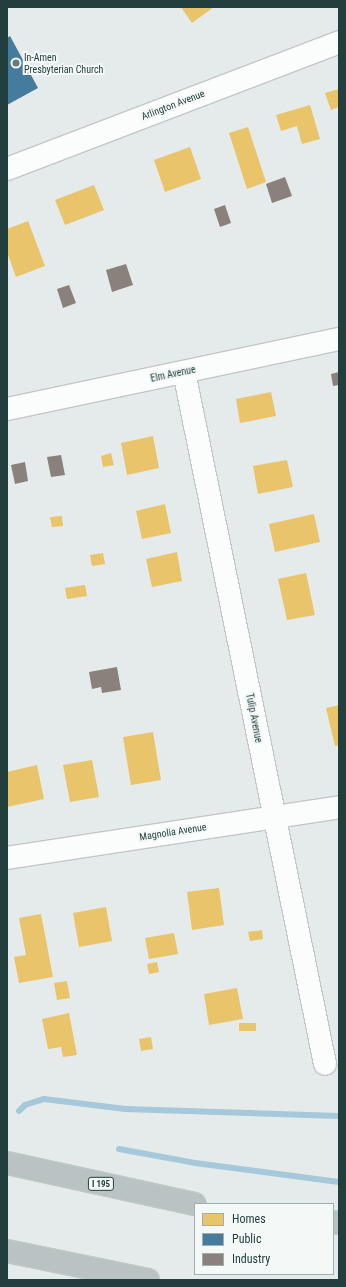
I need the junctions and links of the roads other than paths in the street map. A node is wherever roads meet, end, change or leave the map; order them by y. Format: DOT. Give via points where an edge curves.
graph roads {
  1 [pos="339,42"];
  2 [pos="7,169"];
  3 [pos="339,339"];
  4 [pos="184,372"];
  5 [pos="7,409"];
  6 [pos="339,807"];
  7 [pos="274,817"];
  8 [pos="7,858"];
  9 [pos="325,1064"];
  10 [pos="7,1163"];
  11 [pos="194,1204"];
  12 [pos="7,1251"];
  13 [pos="7,1259"];
  14 [pos="145,1280"];
  15 [pos="148,1280"];
  1 -- 2 [label="street, Arlington Avenue"];
  3 -- 4 [label="street, Elm Avenue"];
  4 -- 5 [label="street, Elm Avenue"];
  4 -- 7 [label="street, Tulip Avenue"];
  6 -- 7 [label="street, Magnolia Avenue"];
  7 -- 8 [label="street, Magnolia Avenue"];
  7 -- 9 [label="street, Tulip Avenue"];
  10 -- 11 [label="highway, I 195"];
  12 -- 15 [label="highway"];
  13 -- 14 [label="highway"];
}
